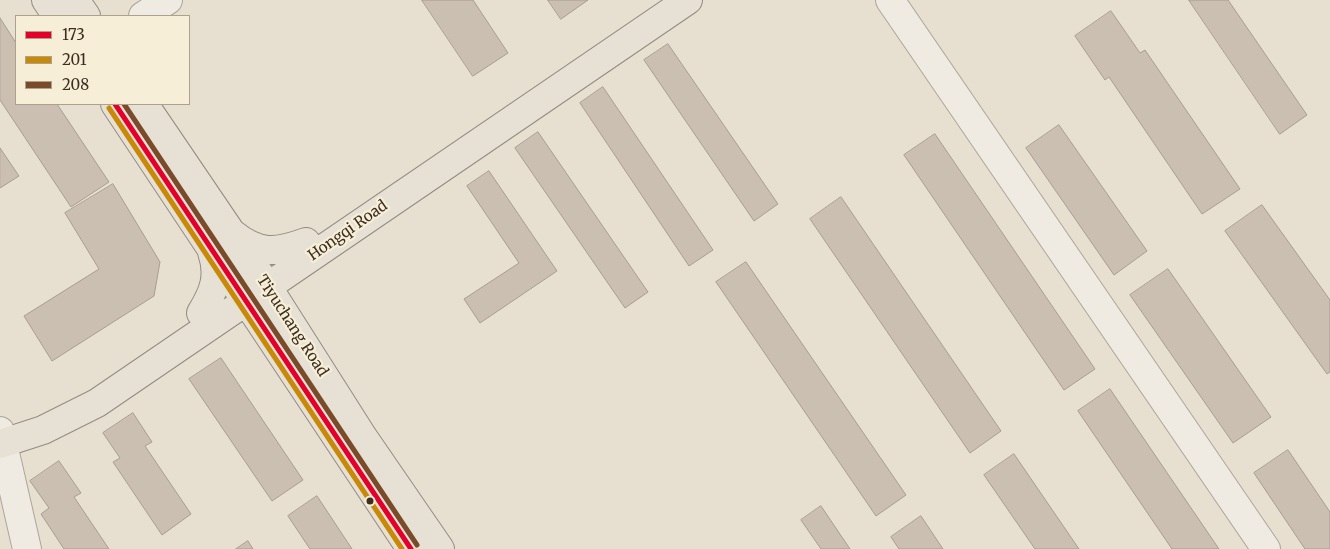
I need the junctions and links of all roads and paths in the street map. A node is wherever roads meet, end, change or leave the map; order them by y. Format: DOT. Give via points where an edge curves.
graph roads {
  1 [pos="46,0"];
  2 [pos="75,0"];
  3 [pos="168,0"];
  4 [pos="662,0"];
  5 [pos="688,0"];
  6 [pos="890,0"];
  7 [pos="56,15"];
  8 [pos="85,15"];
  9 [pos="145,15"];
  10 [pos="117,105"];
  11 [pos="145,105"];
  12 [pos="221,239"];
  13 [pos="310,249"];
  14 [pos="251,284"];
  15 [pos="206,320"];
  16 [pos="298,334"];
  17 [pos="1,437"];
  18 [pos="27,549"];
  19 [pos="411,549"];
  20 [pos="440,549"];
  21 [pos="1266,549"];
  1 -- 7 [label="main road"];
  2 -- 8 [label="main road"];
  3 -- 9 [label="street"];
  4 -- 13 [label="main road, Hongqi Road"];
  5 -- 13 [label="main road, Hongqi Road"];
  6 -- 21 [label="street"];
  10 -- 12 [label="main road, Tiyuchang Road"];
  11 -- 12 [label="main road, Tiyuchang Road"];
  12 -- 13 [label="main road" via="270,251"];
  12 -- 14 [label="main road, Tiyuchang Road"];
  12 -- 15 [label="main road" via="217,275"];
  13 -- 14 [label="main road, Hongqi Road"];
  13 -- 16 [label="main road" via="292,287 292,315"];
  14 -- 15 [label="main road, Hongqi Road"];
  14 -- 16 [label="main road, Tiyuchang Road"];
  14 -- 19 [label="main road, Tiyuchang Road"];
  15 -- 17 [label="main road, Hongqi Road" via="81,412 43,430"];
  16 -- 20 [label="main road, Tiyuchang Road" via="363,437"];
  17 -- 18 [label="street"];
}
